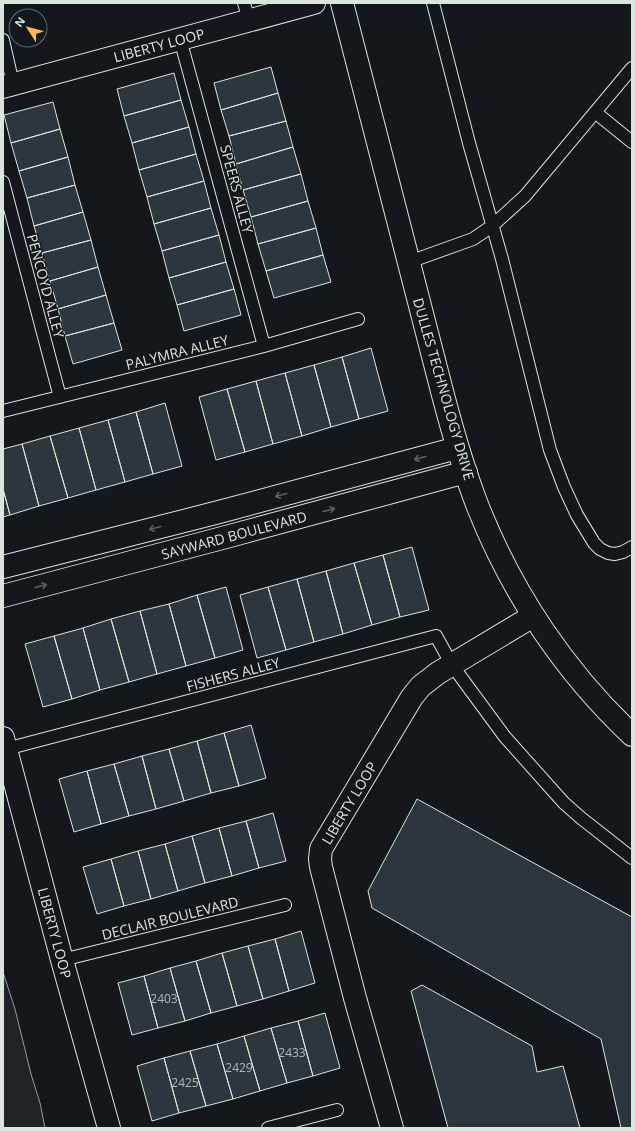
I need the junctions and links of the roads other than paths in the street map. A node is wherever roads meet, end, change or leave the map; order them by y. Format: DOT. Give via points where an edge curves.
graph roads {
  1 [pos="314,3"];
  2 [pos="342,3"];
  3 [pos="433,3"];
  4 [pos="247,12"];
  5 [pos="180,39"];
  6 [pos="3,40"];
  7 [pos="632,68"];
  8 [pos="8,86"];
  9 [pos="595,112"];
  10 [pos="632,142"];
  11 [pos="3,182"];
  12 [pos="492,226"];
  13 [pos="409,262"];
  14 [pos="358,320"];
  15 [pos="264,346"];
  16 [pos="60,397"];
  17 [pos="3,411"];
  18 [pos="458,448"];
  19 [pos="466,472"];
  20 [pos="632,547"];
  21 [pos="3,567"];
  22 [pos="3,596"];
  23 [pos="533,616"];
  24 [pos="452,665"];
  25 [pos="632,734"];
  26 [pos="4,744"];
  27 [pos="632,858"];
  28 [pos="285,905"];
  29 [pos="62,960"];
  30 [pos="337,1110"];
  31 [pos="109,1128"];
  32 [pos="268,1128"];
  33 [pos="392,1128"];
  1 -- 4 [label="street, LIBERTY LOOP"];
  2 -- 13 [label="street, DULLES TECHNOLOGY DRIVE"];
  3 -- 12 [label="lane"];
  4 -- 5 [label="street, LIBERTY LOOP"];
  5 -- 8 [label="street, LIBERTY LOOP"];
  5 -- 15 [label="lane, SPEERS ALLEY"];
  6 -- 8 [label="lane"];
  7 -- 9 [label="lane"];
  9 -- 10 [label="lane"];
  9 -- 12 [label="lane" via="525,196"];
  11 -- 16 [label="lane, PENCOYD ALLEY"];
  12 -- 13 [label="lane" via="473,239"];
  12 -- 20 [label="lane" via="550,450 564,486 577,515 600,549 615,554"];
  13 -- 18 [label="street, DULLES TECHNOLOGY DRIVE"];
  14 -- 15 [label="lane, PALYMRA ALLEY"];
  15 -- 16 [label="lane, PALYMRA ALLEY"];
  16 -- 17 [label="lane, PALYMRA ALLEY"];
  18 -- 19 [label="street, DULLES TECHNOLOGY DRIVE"];
  18 -- 21 [label="street, SAYWARD BOULEVARD, one-way"];
  22 -- 19 [label="street, SAYWARD BOULEVARD, one-way"];
  19 -- 23 [label="street, DULLES TECHNOLOGY DRIVE" via="478,508 496,547"];
  23 -- 24 [label="street, LIBERTY LOOP"];
  23 -- 25 [label="street, DULLES TECHNOLOGY DRIVE" via="580,680"];
  24 -- 26 [label="lane, FISHERS ALLEY" via="436,636"];
  24 -- 27 [label="lane" via="505,737 564,803"];
  24 -- 33 [label="street, LIBERTY LOOP" via="421,686 412,697 321,849 321,868"];
  26 -- 29 [label="street, LIBERTY LOOP"];
  28 -- 29 [label="lane, DECLAIR BOULEVARD"];
  29 -- 31 [label="street, LIBERTY LOOP"];
  30 -- 32 [label="lane"];
}
